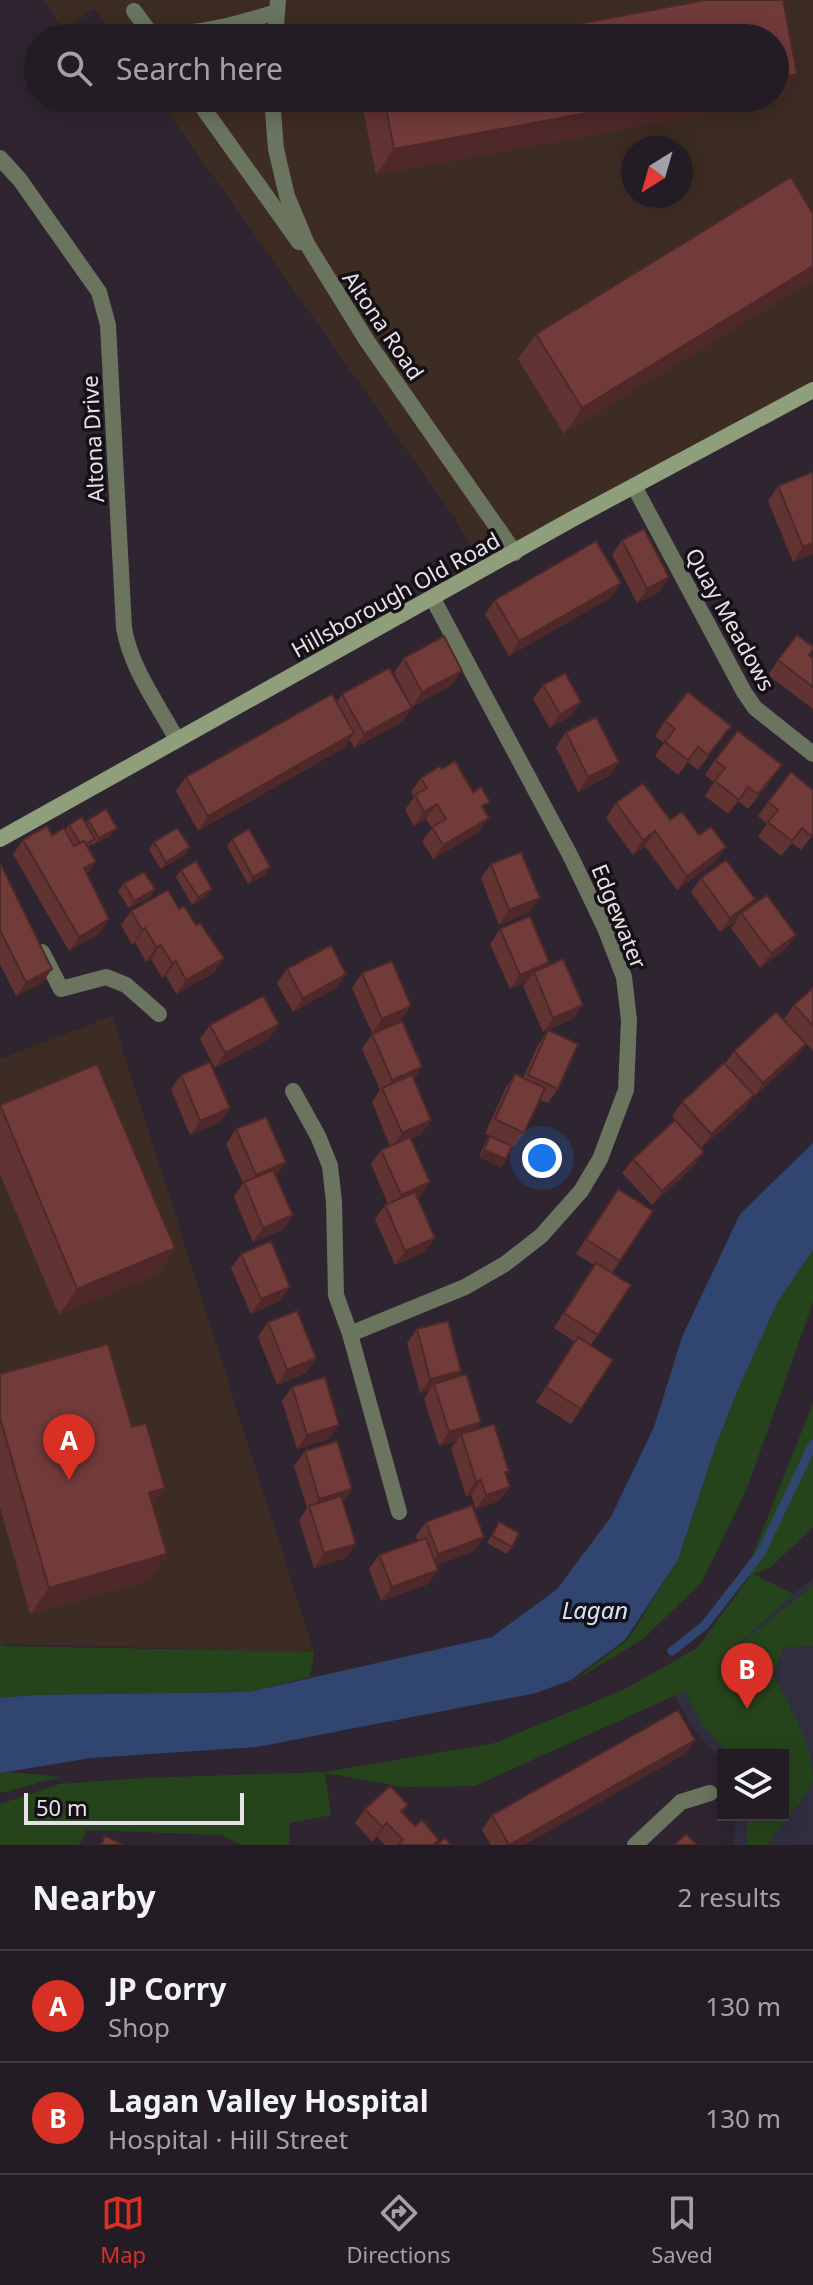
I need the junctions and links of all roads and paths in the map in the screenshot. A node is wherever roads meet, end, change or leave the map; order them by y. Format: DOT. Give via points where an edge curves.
graph roads {
  1 [pos="277,6"];
  2 [pos="134,11"];
  3 [pos="143,24"];
  4 [pos="238,24"];
  5 [pos="206,112"];
  6 [pos="273,112"];
  7 [pos="0,158"];
  8 [pos="332,289"];
  9 [pos="813,390"];
  10 [pos="634,486"];
  11 [pos="515,553"];
  12 [pos="433,599"];
  13 [pos="177,740"];
  14 [pos="813,754"];
  15 [pos="0,839"];
  16 [pos="34,936"];
  17 [pos="159,1014"];
  18 [pos="293,1091"];
  19 [pos="350,1334"];
  20 [pos="399,1512"];
  21 [pos="710,1793"];
  22 [pos="635,1845"];
  1 -- 4 [label="street"];
  2 -- 3 [label="street"];
  5 -- 8 [label="street"];
  6 -- 8 [label="street, Altona Road" via="287,196"];
  7 -- 13 [label="street, Altona Drive" via="82,267 105,308 124,628 136,665"];
  8 -- 11 [label="street, Altona Road"];
  9 -- 10 [label="street, Hillsborough Old Road"];
  10 -- 11 [label="street, Hillsborough Old Road"];
  10 -- 14 [label="street, Quay Meadows" via="744,692 755,708"];
  11 -- 12 [label="street, Hillsborough Old Road"];
  12 -- 13 [label="street, Hillsborough Old Road"];
  12 -- 19 [label="street, Edgewater" via="605,928 624,977 629,1020 626,1090 600,1159 581,1191 541,1236 465,1287"];
  13 -- 15 [label="street, Hillsborough Old Road"];
  16 -- 17 [label="street" via="61,989 106,977 126,985"];
  18 -- 19 [label="street" via="330,1166 336,1295"];
  19 -- 20 [label="street"];
  21 -- 22 [label="street" via="681,1802"];
}
